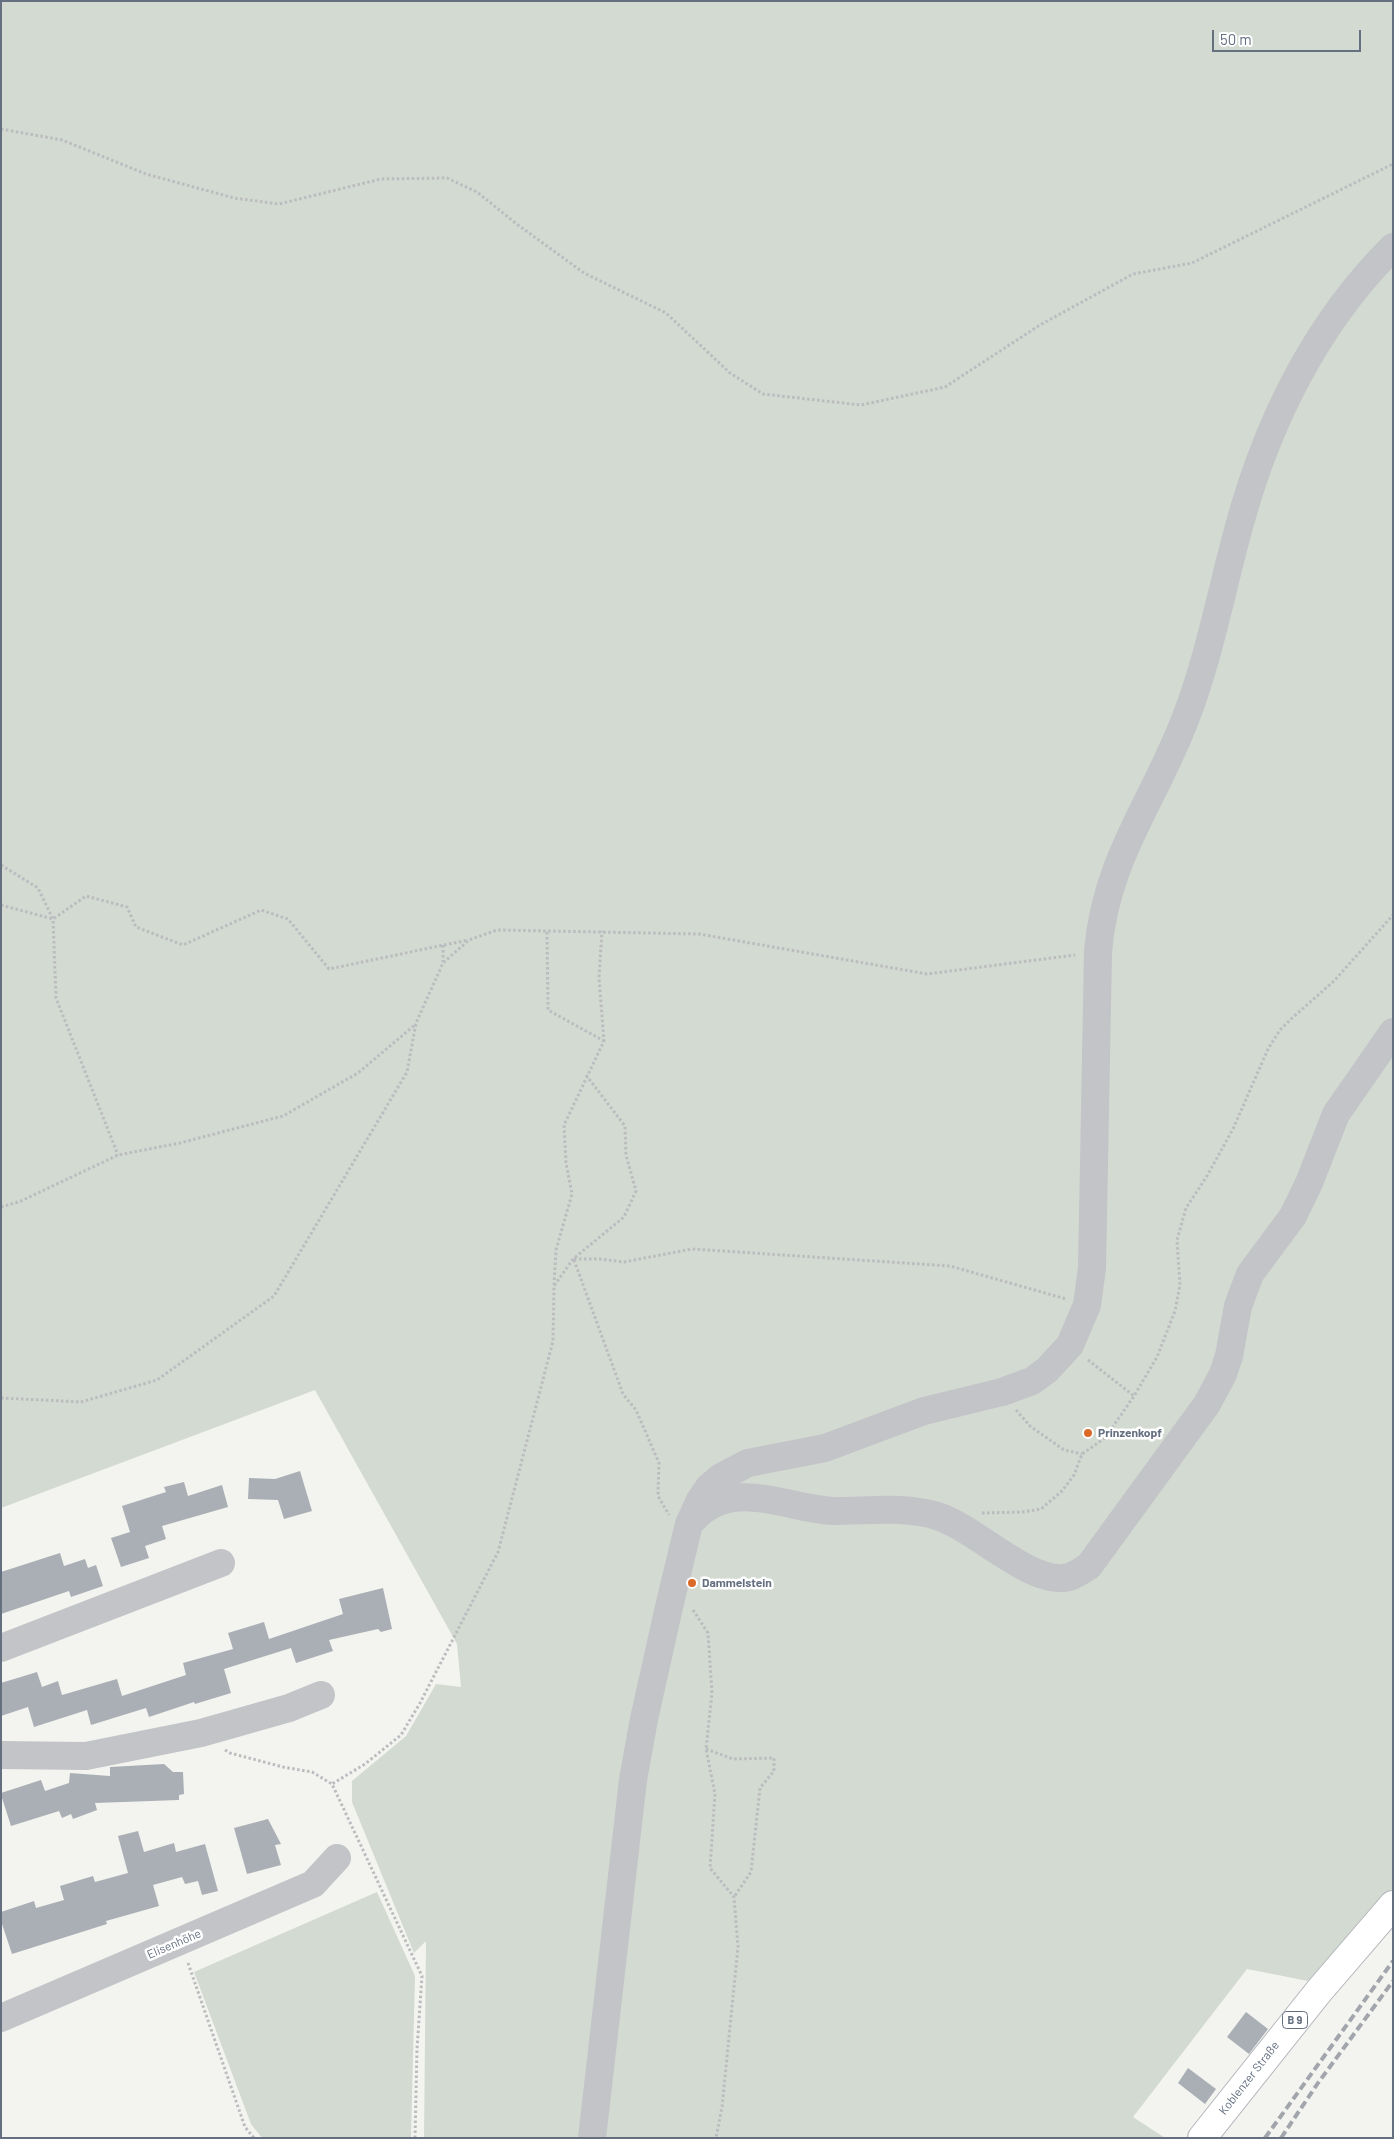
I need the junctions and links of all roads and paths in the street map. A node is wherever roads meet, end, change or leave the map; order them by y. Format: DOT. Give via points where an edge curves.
graph roads {
  1 [pos="1,129"];
  2 [pos="1393,164"];
  3 [pos="1393,247"];
  4 [pos="1,865"];
  5 [pos="1,905"];
  6 [pos="1393,915"];
  7 [pos="53,920"];
  8 [pos="602,931"];
  9 [pos="547,932"];
  10 [pos="469,940"];
  11 [pos="442,945"];
  12 [pos="1098,952"];
  13 [pos="443,963"];
  14 [pos="416,1023"];
  15 [pos="1393,1032"];
  16 [pos="604,1041"];
  17 [pos="586,1075"];
  18 [pos="118,1155"];
  19 [pos="1,1207"];
  20 [pos="573,1259"];
  21 [pos="554,1286"];
  22 [pos="1087,1305"];
  23 [pos="1070,1345"];
  24 [pos="1002,1392"];
  25 [pos="1134,1396"];
  26 [pos="1,1398"];
  27 [pos="1082,1454"];
  28 [pos="957,1524"];
  29 [pos="687,1532"];
  30 [pos="221,1563"];
  31 [pos="691,1607"];
  32 [pos="1,1648"];
  33 [pos="321,1695"];
  34 [pos="201,1733"];
  35 [pos="706,1749"];
  36 [pos="1,1755"];
  37 [pos="332,1784"];
  38 [pos="337,1858"];
  39 [pos="734,1897"];
  40 [pos="1393,1905"];
  41 [pos="180,1942"];
  42 [pos="1,2018"];
  43 [pos="254,2138"];
  44 [pos="415,2138"];
  45 [pos="592,2138"];
  46 [pos="716,2138"];
  47 [pos="1202,2138"];
  1 -- 2 [label="path" via="62,140 146,174 234,198 279,204 381,179 447,178 476,192 584,273 666,313 730,373 764,394 862,405 945,387 1040,325 1133,274 1192,263"];
  3 -- 12 [label="street" via="1366,274 1326,329 1304,364 1264,450 1240,522 1195,694 1175,743 1129,836 1104,908"];
  4 -- 7 [label="path" via="38,888"];
  5 -- 7 [label="path"];
  6 -- 25 [label="path" via="1334,981 1280,1030 1268,1049 1233,1128 1180,1222 1177,1240 1180,1285 1175,1311 1157,1357"];
  7 -- 11 [label="path" via="86,896 127,907 136,928 182,945 261,910 288,920 329,969"];
  7 -- 18 [label="path" via="56,998"];
  8 -- 9 [label="path"];
  8 -- 12 [label="path" via="699,934 927,974"];
  8 -- 16 [label="path" via="600,978"];
  9 -- 10 [label="path" via="497,930"];
  9 -- 16 [label="path" via="548,1010"];
  10 -- 11 [label="path"];
  10 -- 13 [label="path"];
  11 -- 13 [label="path"];
  12 -- 22 [label="street" via="1093,1246"];
  13 -- 14 [label="path"];
  14 -- 18 [label="path" via="358,1073 283,1116 180,1143"];
  14 -- 26 [label="path" via="407,1072 274,1296 158,1380 82,1402"];
  15 -- 28 [label="street" via="1336,1114 1293,1216 1250,1274 1238,1306 1226,1365 1208,1404 1089,1566 1068,1577 1057,1578 1032,1572"];
  16 -- 17 [label="path"];
  17 -- 20 [label="path" via="625,1126 626,1155 636,1191 624,1217"];
  17 -- 21 [label="path" via="564,1125 572,1194 556,1250"];
  18 -- 19 [label="path" via="21,1201"];
  20 -- 21 [label="path"];
  20 -- 22 [label="path" via="624,1262 692,1249 950,1266"];
  20 -- 29 [label="path" via="623,1394 636,1410 659,1463 658,1496"];
  21 -- 37 [label="path" via="553,1341 498,1552 401,1735 365,1764"];
  22 -- 23 [label="street"];
  23 -- 24 [label="street" via="1060,1358 1032,1381"];
  23 -- 25 [label="path"];
  24 -- 27 [label="path" via="1030,1426 1064,1450"];
  24 -- 29 [label="street" via="924,1411 825,1448 748,1463 733,1469 709,1487"];
  25 -- 27 [label="path" via="1105,1438"];
  27 -- 28 [label="path" via="1062,1491 1042,1509 988,1512 968,1516"];
  28 -- 29 [label="street" via="913,1511 833,1511 756,1497 717,1502 702,1510"];
  29 -- 45 [label="street" via="644,1719 634,1780"];
  30 -- 32 [label="street"];
  31 -- 35 [label="path" via="708,1633 712,1693"];
  33 -- 34 [label="street"];
  34 -- 36 [label="street" via="86,1756"];
  34 -- 37 [label="path" via="230,1753 312,1772"];
  35 -- 39 [label="path" via="715,1794 710,1868"];
  35 -- 39 [label="path" via="733,1759 774,1758 774,1771 760,1788 751,1872"];
  37 -- 44 [label="path" via="422,1976"];
  38 -- 41 [label="street, Elisenhöhe" via="313,1884"];
  39 -- 46 [label="path" via="738,1947"];
  40 -- 47 [label="main road, Koblenzer Straße / B 9" via="1313,1998"];
  41 -- 42 [label="street, Elisenhöhe"];
  41 -- 43 [label="path" via="245,2127"];
}
